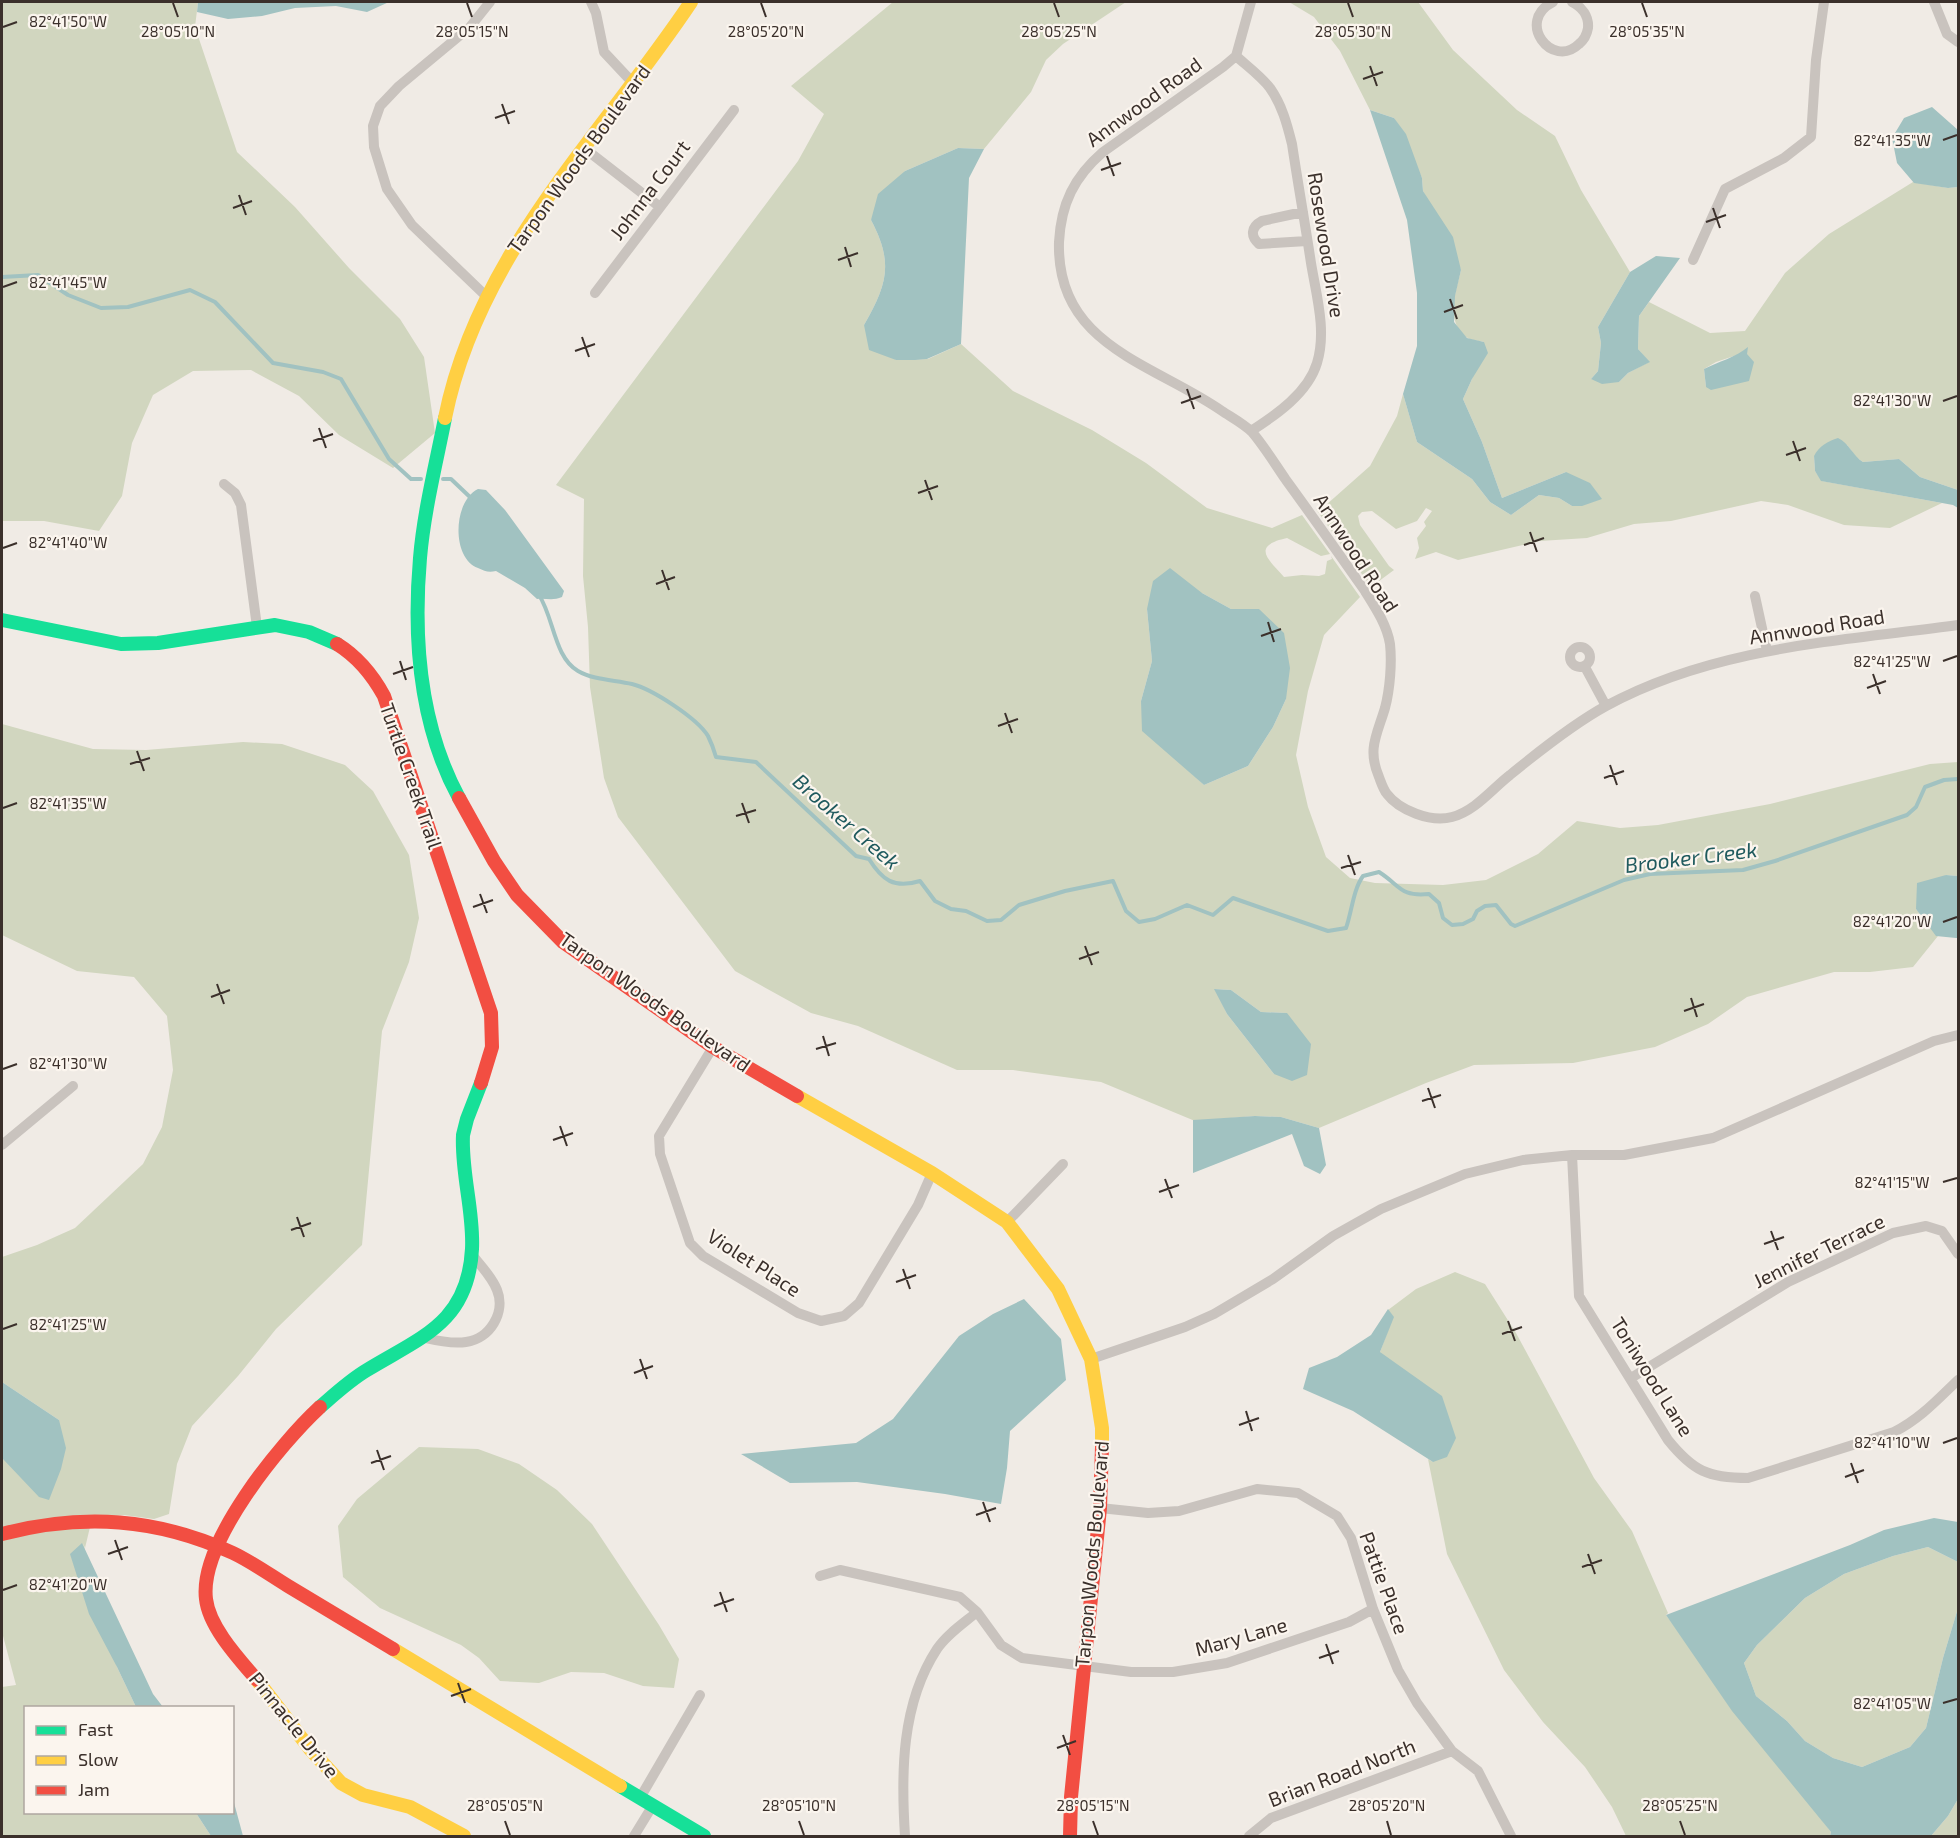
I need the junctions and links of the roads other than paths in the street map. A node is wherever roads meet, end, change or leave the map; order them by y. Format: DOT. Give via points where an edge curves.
graph roads {
  1 [pos="490,2"];
  2 [pos="591,2"];
  3 [pos="691,2"];
  4 [pos="1251,2"];
  5 [pos="1552,2"];
  6 [pos="1572,2"];
  7 [pos="1824,2"];
  8 [pos="1934,2"];
  9 [pos="1959,42"];
  10 [pos="1236,56"];
  11 [pos="633,83"];
  12 [pos="734,110"];
  13 [pos="584,148"];
  14 [pos="660,207"];
  15 [pos="1303,212"];
  16 [pos="1307,241"];
  17 [pos="1693,260"];
  18 [pos="595,293"];
  19 [pos="487,297"];
  20 [pos="1251,430"];
  21 [pos="224,484"];
  22 [pos="1755,596"];
  23 [pos="2,620"];
  24 [pos="1959,625"];
  25 [pos="257,627"];
  26 [pos="1767,651"];
  27 [pos="1585,667"];
  28 [pos="1605,706"];
  29 [pos="1959,1035"];
  30 [pos="713,1047"];
  31 [pos="73,1086"];
  32 [pos="3,1140"];
  33 [pos="1572,1155"];
  34 [pos="1063,1164"];
  35 [pos="932,1173"];
  36 [pos="1007,1222"];
  37 [pos="1959,1254"];
  38 [pos="473,1256"];
  39 [pos="425,1338"];
  40 [pos="1091,1359"];
  41 [pos="1630,1378"];
  42 [pos="1959,1380"];
  43 [pos="1100,1508"];
  44 [pos="2,1534"];
  45 [pos="218,1546"];
  46 [pos="820,1576"];
  47 [pos="1373,1609"];
  48 [pos="977,1612"];
  49 [pos="1083,1667"];
  50 [pos="700,1695"];
  51 [pos="1452,1751"];
  52 [pos="646,1802"];
  53 [pos="464,1836"];
  54 [pos="634,1836"];
  55 [pos="704,1836"];
  56 [pos="905,1836"];
  57 [pos="1070,1836"];
  58 [pos="1249,1836"];
  59 [pos="1511,1836"];
  1 -- 19 [label="street" via="470,27 380,106 373,126 374,147 387,189 412,225"];
  2 -- 11 [label="street" via="604,52"];
  3 -- 11 [label="street, Tarpon Woods Boulevard"];
  4 -- 10 [label="street"];
  5 -- 6 [label="street" via="1541,10 1536,27 1550,48 1566,51 1581,43 1588,28 1584,12"];
  7 -- 17 [label="street" via="1811,137 1784,158 1725,189"];
  8 -- 9 [label="street" via="1947,34"];
  10 -- 15 [label="street, Rosewood Drive" via="1269,87 1281,106 1292,144"];
  10 -- 20 [label="street, Annwood Road" via="1087,166 1071,189 1060,226 1059,257 1065,288 1093,333"];
  11 -- 13 [label="street, Tarpon Woods Boulevard"];
  12 -- 14 [label="street, Johnna Court"];
  13 -- 14 [label="street"];
  13 -- 19 [label="street, Tarpon Woods Boulevard" via="543,202"];
  14 -- 18 [label="street, Johnna Court"];
  15 -- 16 [label="street, Rosewood Drive"];
  15 -- 16 [label="street" via="1262,221 1252,230 1259,244"];
  16 -- 20 [label="street, Rosewood Drive" via="1321,329 1318,362 1292,400"];
  19 -- 30 [label="street, Tarpon Woods Boulevard" via="458,364 420,558 418,648 428,715 447,775 517,895 563,942"];
  20 -- 28 [label="street, Annwood Road" via="1380,616 1390,644 1390,671 1386,706 1373,738 1373,763 1386,793 1403,809 1423,817 1451,818 1473,807 1542,750"];
  21 -- 25 [label="street" via="235,493 240,505"];
  22 -- 26 [label="street"];
  23 -- 25 [label="street, Turtle Creek Trail" via="121,644 158,643"];
  24 -- 26 [label="street, Annwood Road"];
  25 -- 38 [label="street, Turtle Creek Trail" via="291,627 324,636 360,662 384,696 420,800 494,1029 492,1052 464,1129"];
  26 -- 28 [label="street, Annwood Road" via="1668,678"];
  27 -- 28 [label="street"];
  29 -- 33 [label="street" via="1934,1041 1713,1138 1624,1155"];
  30 -- 35 [label="street, Tarpon Woods Boulevard"];
  30 -- 35 [label="street, Violet Place" via="659,1137 660,1154 690,1243 703,1256 798,1313 821,1321 844,1316 859,1303 918,1205"];
  31 -- 32 [label="street"];
  33 -- 40 [label="street" via="1523,1160 1465,1174 1381,1209 1214,1314"];
  33 -- 41 [label="street, Toniwood Lane" via="1579,1296"];
  34 -- 36 [label="street"];
  35 -- 36 [label="street, Tarpon Woods Boulevard"];
  36 -- 40 [label="street, Tarpon Woods Boulevard" via="1058,1289"];
  37 -- 41 [label="street, Jennifer Terrace" via="1941,1231 1926,1226 1893,1233 1788,1282"];
  38 -- 39 [label="street, Turtle Creek Trail" via="461,1297"];
  38 -- 39 [label="street" via="498,1291 497,1319 475,1341"];
  39 -- 45 [label="street, Turtle Creek Trail" via="359,1375 330,1397 280,1450 246,1496"];
  40 -- 43 [label="street, Tarpon Woods Boulevard" via="1102,1428"];
  41 -- 42 [label="street, Toniwood Lane" via="1683,1459 1723,1478 1748,1478 1894,1432 1910,1425"];
  43 -- 47 [label="street, Pattie Place" via="1179,1510 1257,1489 1298,1493 1336,1516 1352,1538"];
  43 -- 49 [label="street, Tarpon Woods Boulevard"];
  44 -- 45 [label="street" via="51,1523 122,1521 145,1523"];
  45 -- 52 [label="street"];
  45 -- 53 [label="street, Pinnacle Drive" via="207,1570 206,1586 206,1600 218,1629 320,1760 352,1791 401,1803"];
  46 -- 48 [label="street, Mary Lane" via="840,1570 944,1593 960,1597"];
  47 -- 49 [label="street, Mary Lane" via="1349,1622 1227,1664 1197,1670 1131,1672"];
  47 -- 51 [label="street, Pattie Place" via="1398,1670"];
  48 -- 49 [label="street, Mary Lane" via="1001,1645 1022,1658"];
  48 -- 56 [label="street" via="938,1649 916,1689 907,1729"];
  49 -- 57 [label="street, Tarpon Woods Boulevard"];
  50 -- 52 [label="street"];
  51 -- 58 [label="street, Brian Road North" via="1271,1818"];
  51 -- 59 [label="street, Pattie Place" via="1478,1771"];
  52 -- 54 [label="street"];
  52 -- 55 [label="street"];
}
